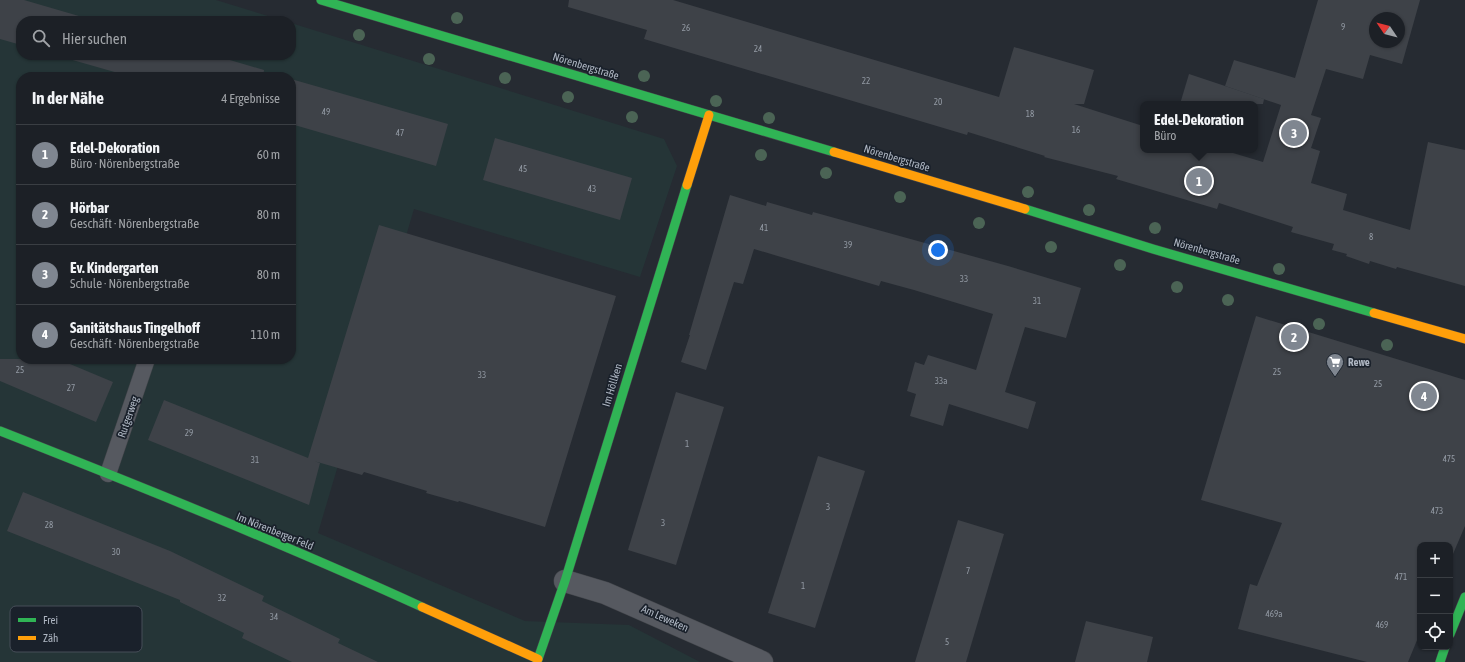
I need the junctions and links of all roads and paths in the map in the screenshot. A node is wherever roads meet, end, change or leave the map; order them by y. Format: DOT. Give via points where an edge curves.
graph roads {
  1 [pos="321,0"];
  2 [pos="708,115"];
  3 [pos="1465,339"];
  4 [pos="145,364"];
  5 [pos="0,431"];
  6 [pos="108,474"];
  7 [pos="565,581"];
  8 [pos="1465,597"];
  9 [pos="1453,627"];
  10 [pos="1444,650"];
  11 [pos="538,661"];
  12 [pos="762,662"];
  13 [pos="1440,662"];
  1 -- 2 [label="street, Nörenbergstraße"];
  2 -- 3 [label="street, Nörenbergstraße" via="1153,249"];
  2 -- 7 [label="street, Im Höllken"];
  4 -- 6 [label="lane, Rutgerweg"];
  5 -- 6 [label="street, Im Nörenberger Feld"];
  6 -- 11 [label="street, Im Nörenberger Feld" via="350,574"];
  7 -- 11 [label="street, Im Höllken"];
  7 -- 12 [label="street, Am Leweken" via="605,593"];
  8 -- 9 [label="street"];
  10 -- 13 [label="street"];
}
